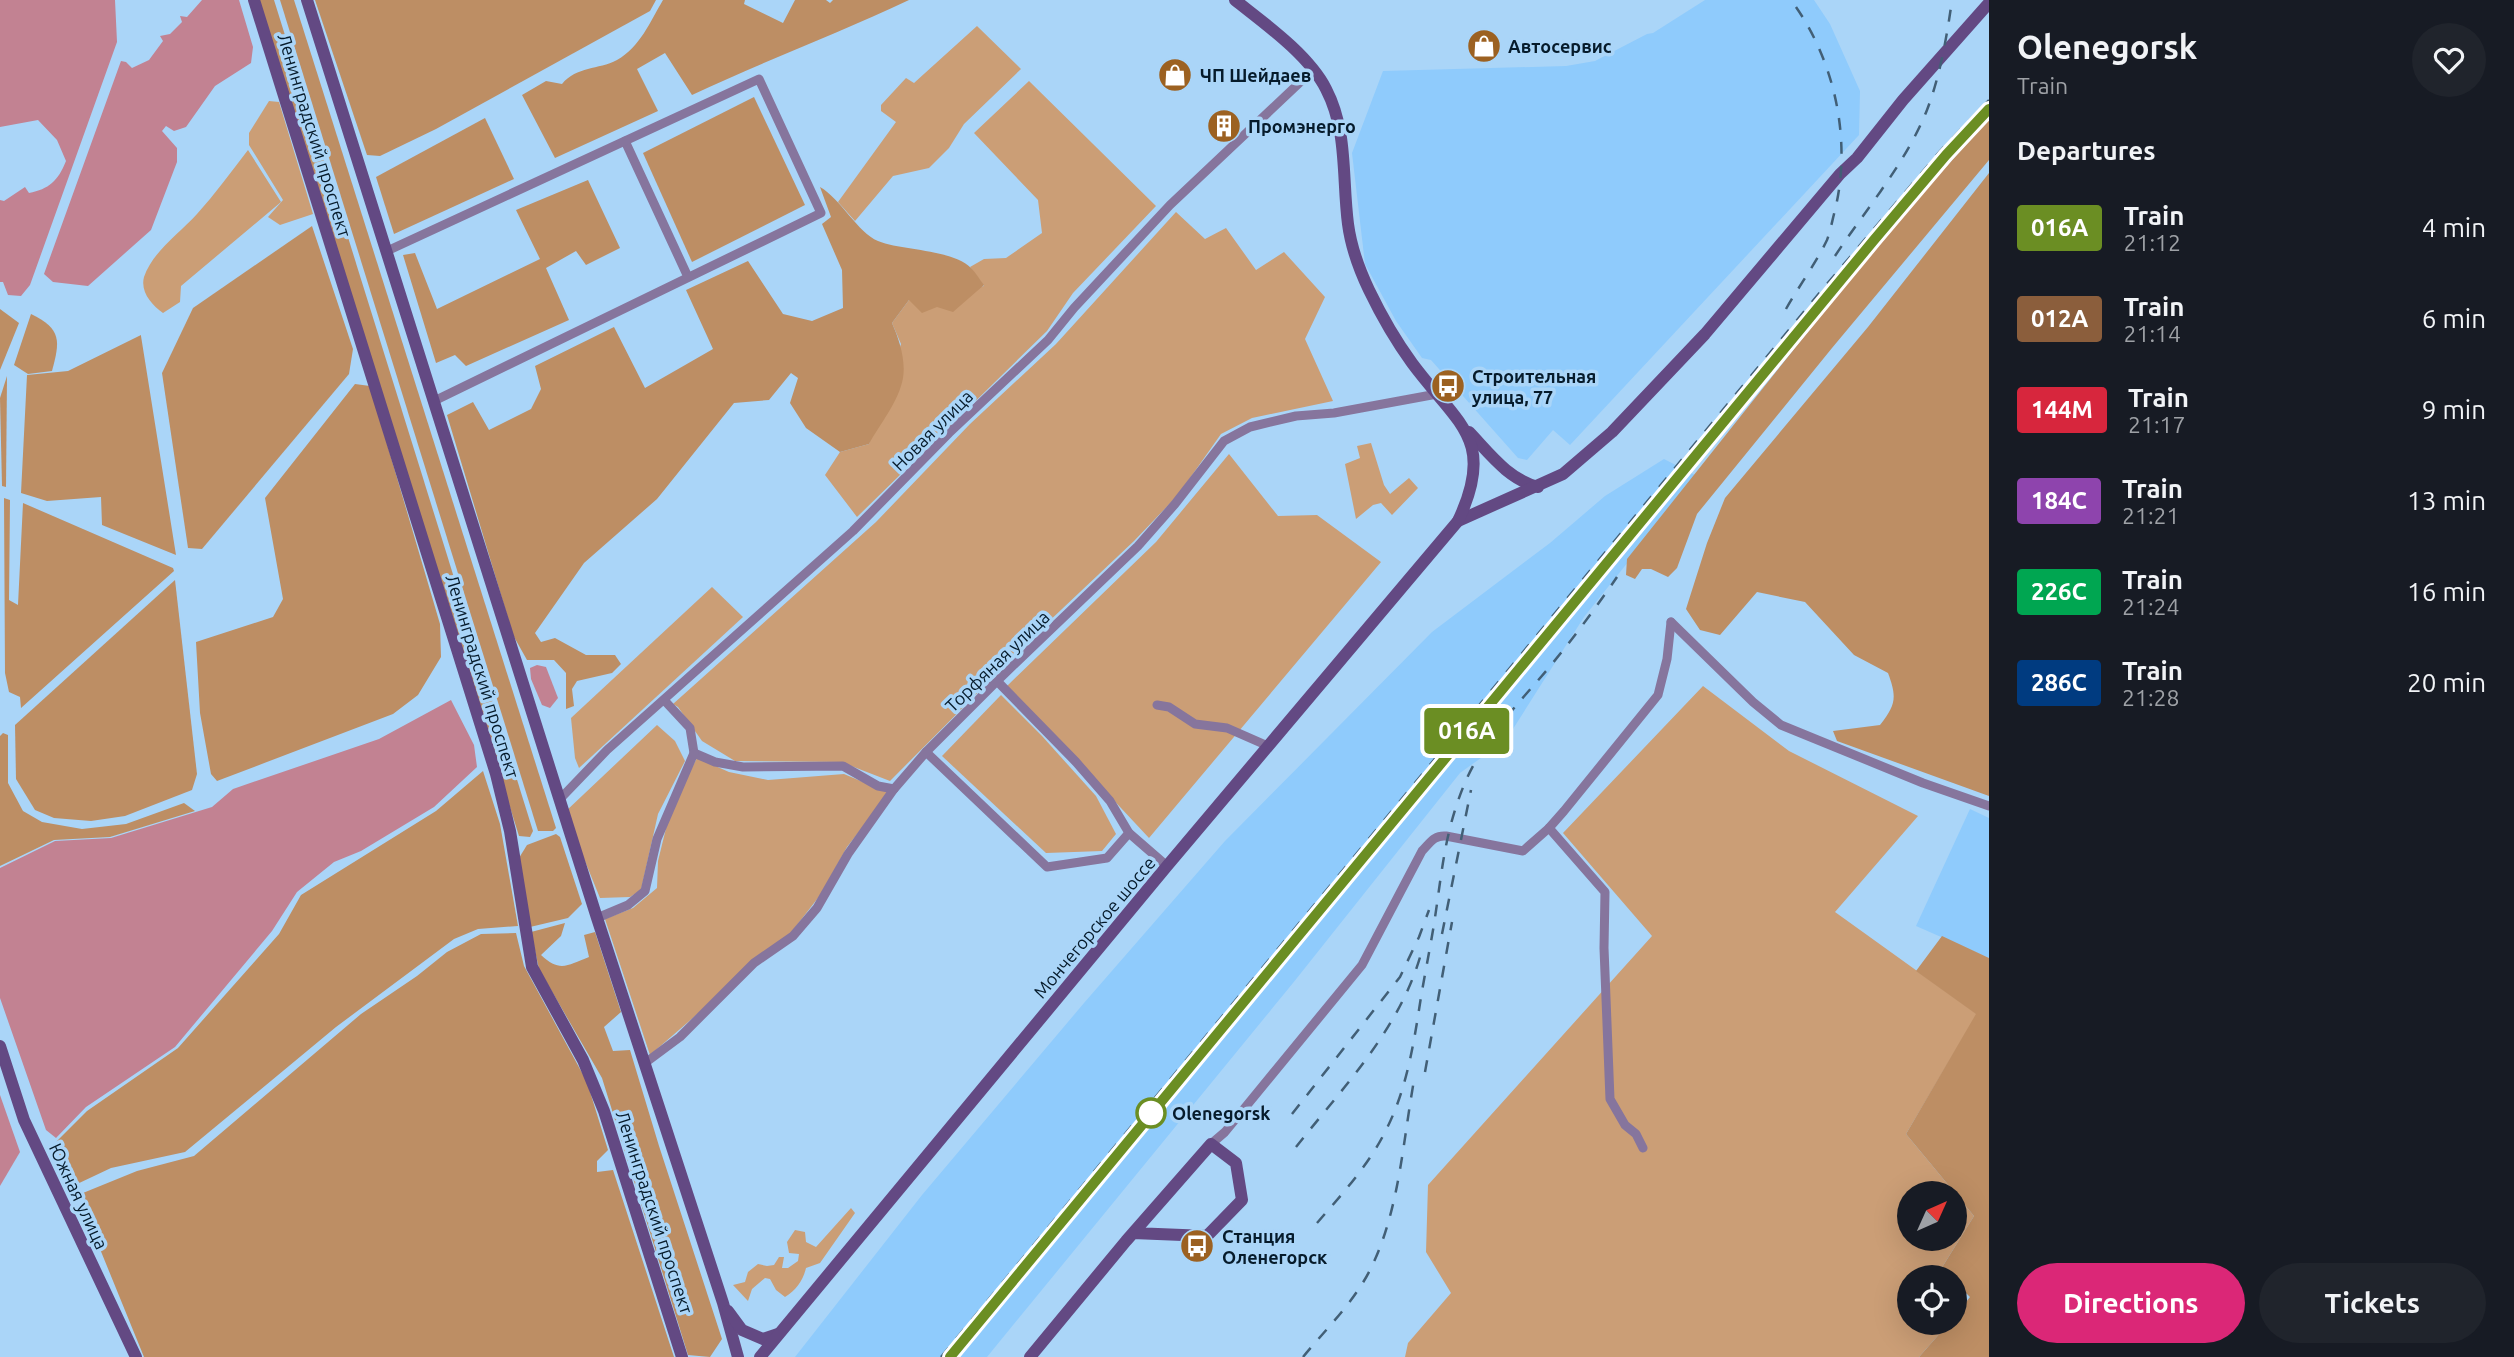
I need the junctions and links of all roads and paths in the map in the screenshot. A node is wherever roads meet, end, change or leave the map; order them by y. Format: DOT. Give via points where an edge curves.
graph roads {
  1 [pos="254,0"];
  2 [pos="307,0"];
  3 [pos="1235,0"];
  4 [pos="1989,3"];
  5 [pos="1313,70"];
  6 [pos="625,141"];
  7 [pos="387,251"];
  8 [pos="688,277"];
  9 [pos="1437,394"];
  10 [pos="434,401"];
  11 [pos="1464,426"];
  12 [pos="1538,487"];
  13 [pos="1458,521"];
  14 [pos="997,681"];
  15 [pos="664,700"];
  16 [pos="1157,705"];
  17 [pos="1268,746"];
  18 [pos="926,752"];
  19 [pos="694,754"];
  20 [pos="894,789"];
  21 [pos="560,799"];
  22 [pos="1989,806"];
  23 [pos="1549,828"];
  24 [pos="1129,833"];
  25 [pos="1167,866"];
  26 [pos="597,918"];
  27 [pos="0,1046"];
  28 [pos="645,1063"];
  29 [pos="1211,1144"];
  30 [pos="1643,1147"];
  31 [pos="1133,1233"];
  32 [pos="723,1303"];
  33 [pos="779,1334"];
  34 [pos="136,1357"];
  35 [pos="682,1357"];
  36 [pos="738,1357"];
  37 [pos="760,1357"];
  38 [pos="1030,1357"];
  1 -- 35 [label="street, Ленинградский проспект" via="496,774 532,967 583,1060 604,1111"];
  2 -- 7 [label="street, Ленинградский проспект"];
  3 -- 5 [label="street"];
  4 -- 12 [label="street" via="1706,334 1612,432 1563,474"];
  5 -- 9 [label="street" via="1338,119 1354,255 1389,326"];
  5 -- 15 [label="street, Новая улица" via="1170,205 1048,341 853,531"];
  6 -- 7 [label="street"];
  6 -- 8 [label="street"];
  6 -- 8 [label="street" via="759,79 776,115 821,213"];
  7 -- 10 [label="street, Ленинградский проспект"];
  8 -- 10 [label="street"];
  9 -- 11 [label="street"];
  9 -- 14 [label="street, Торфяная улица" via="1296,416 1250,427 1224,441 1138,546"];
  10 -- 21 [label="street, Ленинградский проспект"];
  11 -- 12 [label="street" via="1503,469"];
  11 -- 13 [label="street" via="1475,473"];
  12 -- 13 [label="street"];
  13 -- 17 [label="street, Мончегорское шоссе"];
  14 -- 18 [label="street, Торфяная улица"];
  14 -- 24 [label="street" via="1110,801"];
  15 -- 19 [label="street" via="690,728"];
  15 -- 21 [label="street, Новая улица"];
  16 -- 17 [label="street" via="1169,707 1195,724 1227,728"];
  17 -- 25 [label="street, Мончегорское шоссе"];
  18 -- 20 [label="street, Торфяная улица"];
  18 -- 24 [label="street" via="1047,867 1107,858"];
  19 -- 20 [label="street" via="743,767 843,766 878,786"];
  19 -- 26 [label="street" via="657,839 645,891 628,905"];
  20 -- 28 [label="street, Торфяная улица" via="817,908 793,936 754,963 680,1037"];
  21 -- 26 [label="street, Ленинградский проспект"];
  22 -- 23 [label="street" via="1781,725 1671,622 1658,695"];
  23 -- 29 [label="street" via="1523,851 1446,836 1433,838 1362,965"];
  23 -- 30 [label="street" via="1605,892 1610,1099"];
  24 -- 25 [label="street"];
  25 -- 33 [label="street, Мончегорское шоссе"];
  26 -- 28 [label="street, Ленинградский проспект"];
  27 -- 34 [label="street, Южная улица" via="24,1120"];
  28 -- 32 [label="street, Ленинградский проспект"];
  29 -- 31 [label="street"];
  29 -- 31 [label="street" via="1236,1163 1242,1200 1207,1236"];
  31 -- 38 [label="street"];
  32 -- 33 [label="street" via="742,1330 763,1339"];
  32 -- 36 [label="street, Ленинградский проспект"];
  33 -- 37 [label="street, Мончегорское шоссе"];
}
